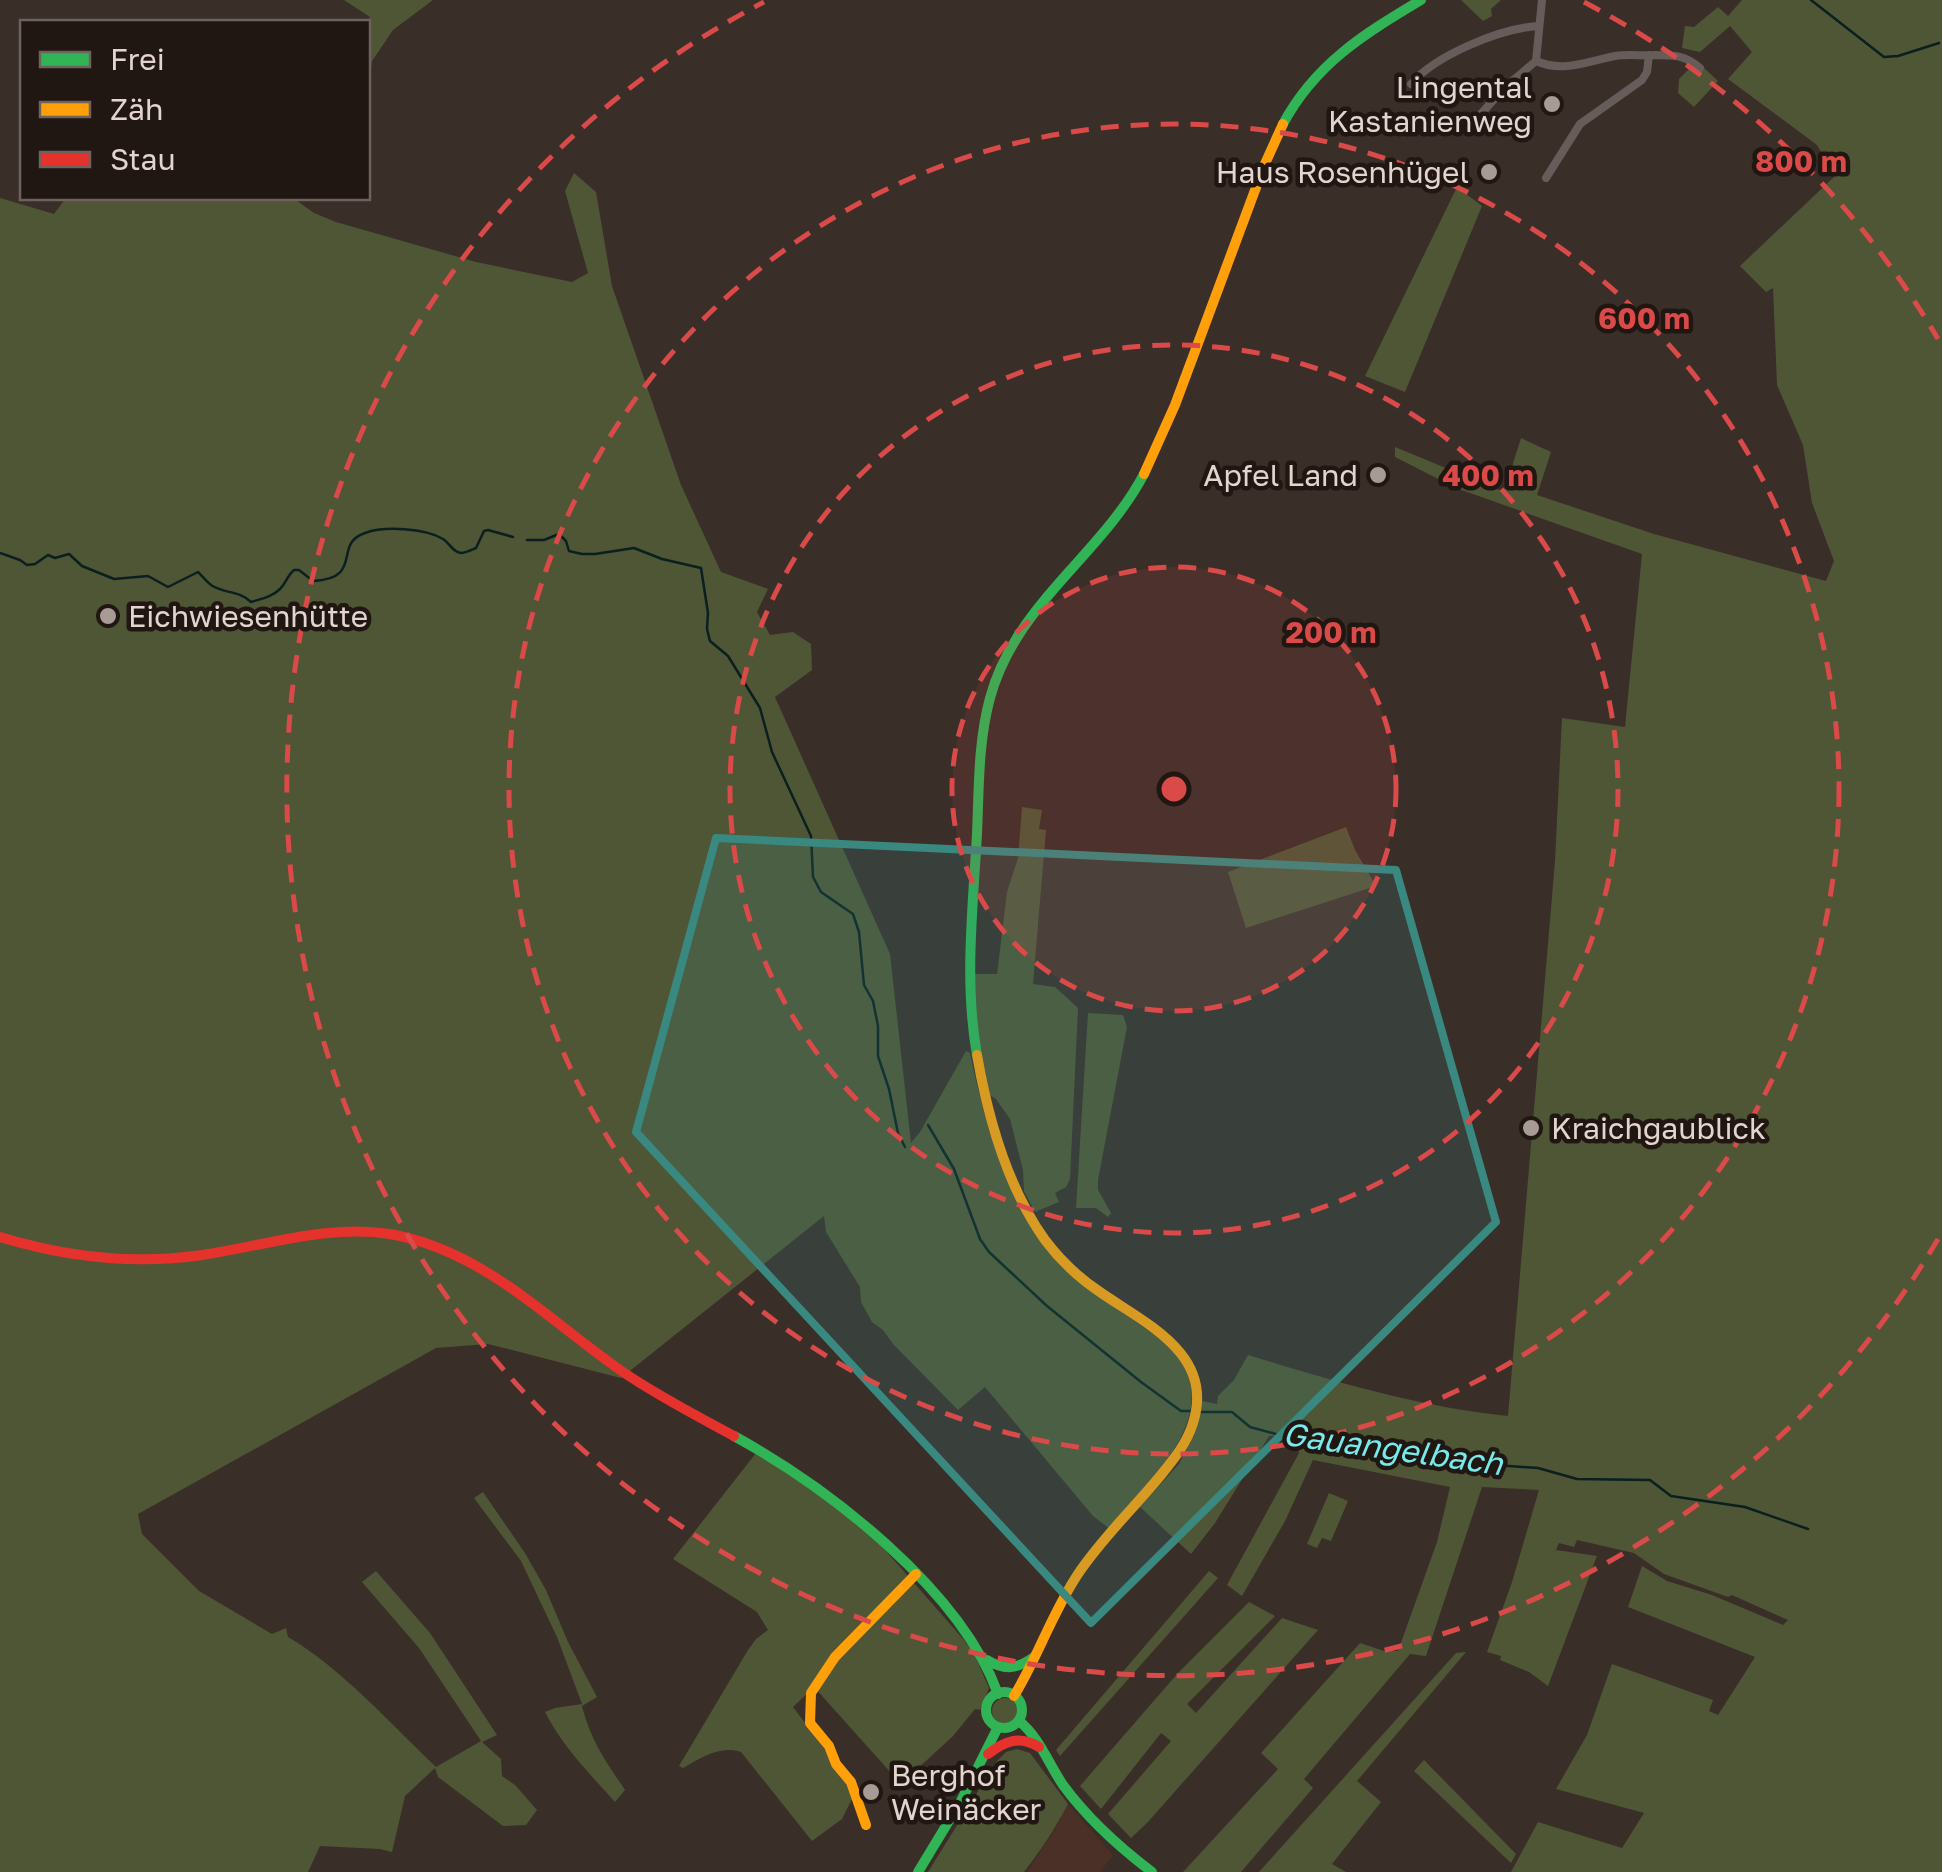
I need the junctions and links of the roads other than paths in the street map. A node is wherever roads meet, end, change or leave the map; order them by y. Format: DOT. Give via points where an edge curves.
graph roads {
  1 [pos="1421,0"];
  2 [pos="1542,0"];
  3 [pos="1539,26"];
  4 [pos="1649,56"];
  5 [pos="1536,61"];
  6 [pos="1700,68"];
  7 [pos="1411,84"];
  8 [pos="1473,130"];
  9 [pos="1546,178"];
  10 [pos="0,1236"];
  11 [pos="916,1574"];
  12 [pos="1036,1655"];
  13 [pos="982,1657"];
  14 [pos="998,1694"];
  15 [pos="1014,1696"];
  16 [pos="1019,1720"];
  17 [pos="998,1727"];
  18 [pos="1039,1748"];
  19 [pos="984,1757"];
  20 [pos="866,1824"];
  21 [pos="918,1872"];
  22 [pos="1152,1872"];
  1 -- 12 [label="main road" via="1346,48 1301,93 1269,156 1163,438 1110,529 1024,626 990,698 970,992 985,1098 1018,1191 1042,1235 1076,1274 1175,1345 1189,1365 1197,1397 1182,1447 1077,1576"];
  2 -- 3 [label="street"];
  3 -- 5 [label="street"];
  3 -- 7 [label="street" via="1466,48"];
  4 -- 5 [label="street" via="1566,66"];
  4 -- 6 [label="street" via="1680,56"];
  4 -- 9 [label="street" via="1640,83 1576,128"];
  5 -- 8 [label="street" via="1488,105"];
  10 -- 11 [label="main road" via="50,1251 134,1260 333,1232 431,1244 491,1273 622,1371 801,1476"];
  11 -- 13 [label="main road"];
  11 -- 20 [label="main road" via="838,1654 810,1695 810,1723 851,1782"];
  12 -- 13 [label="main road" via="1011,1670"];
  12 -- 15 [label="main road"];
  13 -- 14 [label="main road"];
  14 -- 15 [label="main road"];
  14 -- 17 [label="main road" via="987,1712"];
  15 -- 16 [label="main road"];
  16 -- 17 [label="main road"];
  16 -- 18 [label="main road"];
  17 -- 19 [label="main road"];
  18 -- 19 [label="main road" via="1011,1739"];
  18 -- 22 [label="main road" via="1087,1813"];
  19 -- 21 [label="main road"];
}
